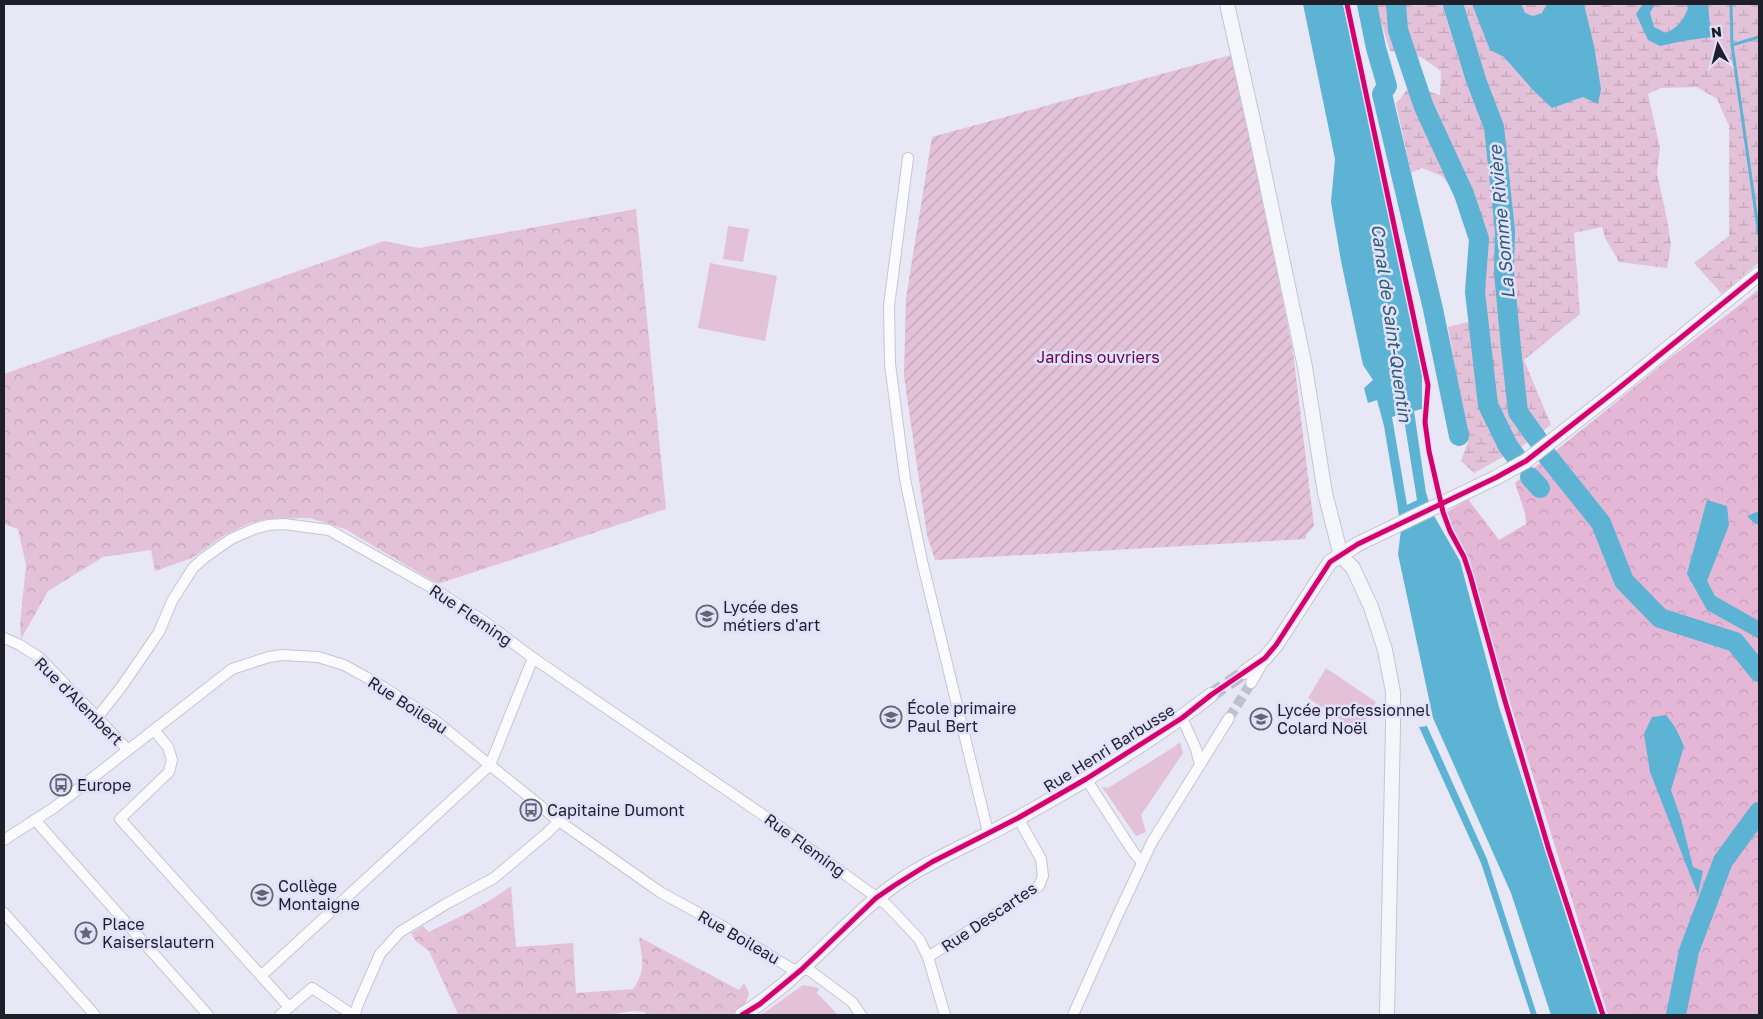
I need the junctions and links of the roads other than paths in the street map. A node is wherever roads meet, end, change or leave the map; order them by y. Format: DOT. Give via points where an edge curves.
graph roads {
  1 [pos="1227,4"];
  2 [pos="908,158"];
  3 [pos="1759,274"];
  4 [pos="1341,556"];
  5 [pos="4,638"];
  6 [pos="533,658"];
  7 [pos="1248,678"];
  8 [pos="1212,695"];
  9 [pos="98,718"];
  10 [pos="1182,718"];
  11 [pos="1229,718"];
  12 [pos="154,730"];
  13 [pos="128,750"];
  14 [pos="490,765"];
  15 [pos="1200,765"];
  16 [pos="1086,780"];
  17 [pos="1018,818"];
  18 [pos="35,820"];
  19 [pos="558,821"];
  20 [pos="992,831"];
  21 [pos="4,840"];
  22 [pos="1142,862"];
  23 [pos="876,898"];
  24 [pos="4,913"];
  25 [pos="928,957"];
  26 [pos="801,970"];
  27 [pos="261,976"];
  28 [pos="289,1007"];
  29 [pos="95,1015"];
  30 [pos="208,1015"];
  31 [pos="280,1015"];
  32 [pos="354,1015"];
  33 [pos="742,1015"];
  34 [pos="861,1015"];
  35 [pos="945,1015"];
  36 [pos="1072,1015"];
  37 [pos="1387,1015"];
  1 -- 4 [label="street" via="1305,367 1325,493"];
  2 -- 20 [label="street" via="889,306 890,364 905,479 922,561 986,828"];
  3 -- 4 [label="street" via="1526,461 1358,544"];
  4 -- 7 [label="street" via="1330,562 1276,645"];
  4 -- 37 [label="street" via="1353,568 1372,607 1393,692"];
  5 -- 9 [label="street, Rue d'Alembert" via="40,658"];
  6 -- 9 [label="street, Rue Fleming" via="434,589 329,530 284,524 254,529 219,546 193,568 172,601 159,632"];
  6 -- 14 [label="street"];
  6 -- 23 [label="street, Rue Fleming" via="769,819"];
  8 -- 10 [label="street, Rue Henri Barbusse"];
  9 -- 13 [label="street, Rue d'Alembert"];
  10 -- 15 [label="street"];
  10 -- 16 [label="street, Rue Henri Barbusse"];
  11 -- 15 [label="street"];
  12 -- 13 [label="street, Rue Boileau"];
  12 -- 14 [label="street, Rue Boileau" via="232,669 282,655 318,657 344,665 380,685 433,719"];
  12 -- 27 [label="street" via="168,747 172,760 169,772 120,819"];
  13 -- 18 [label="street, Rue Boileau"];
  14 -- 19 [label="street, Rue Boileau"];
  14 -- 27 [label="street"];
  15 -- 22 [label="street"];
  16 -- 17 [label="street, Rue Henri Barbusse"];
  16 -- 22 [label="street"];
  17 -- 20 [label="street, Rue Henri Barbusse"];
  17 -- 25 [label="street, Rue Descartes" via="1041,859 1043,876 1039,886"];
  18 -- 21 [label="street, Rue Boileau"];
  18 -- 30 [label="street"];
  19 -- 26 [label="street, Rue Boileau" via="660,892 792,969"];
  19 -- 32 [label="street" via="494,878 400,932 380,954"];
  20 -- 23 [label="street, Rue Henri Barbusse" via="912,874"];
  22 -- 36 [label="street"];
  23 -- 25 [label="street, Rue Fleming" via="919,939"];
  23 -- 26 [label="street"];
  24 -- 29 [label="street"];
  25 -- 35 [label="street, Rue Fleming"];
  26 -- 33 [label="street"];
  26 -- 34 [label="street, Rue Boileau" via="809,970 837,990 852,1002"];
  27 -- 28 [label="street"];
  28 -- 31 [label="street"];
  28 -- 32 [label="street" via="312,988"];
}
